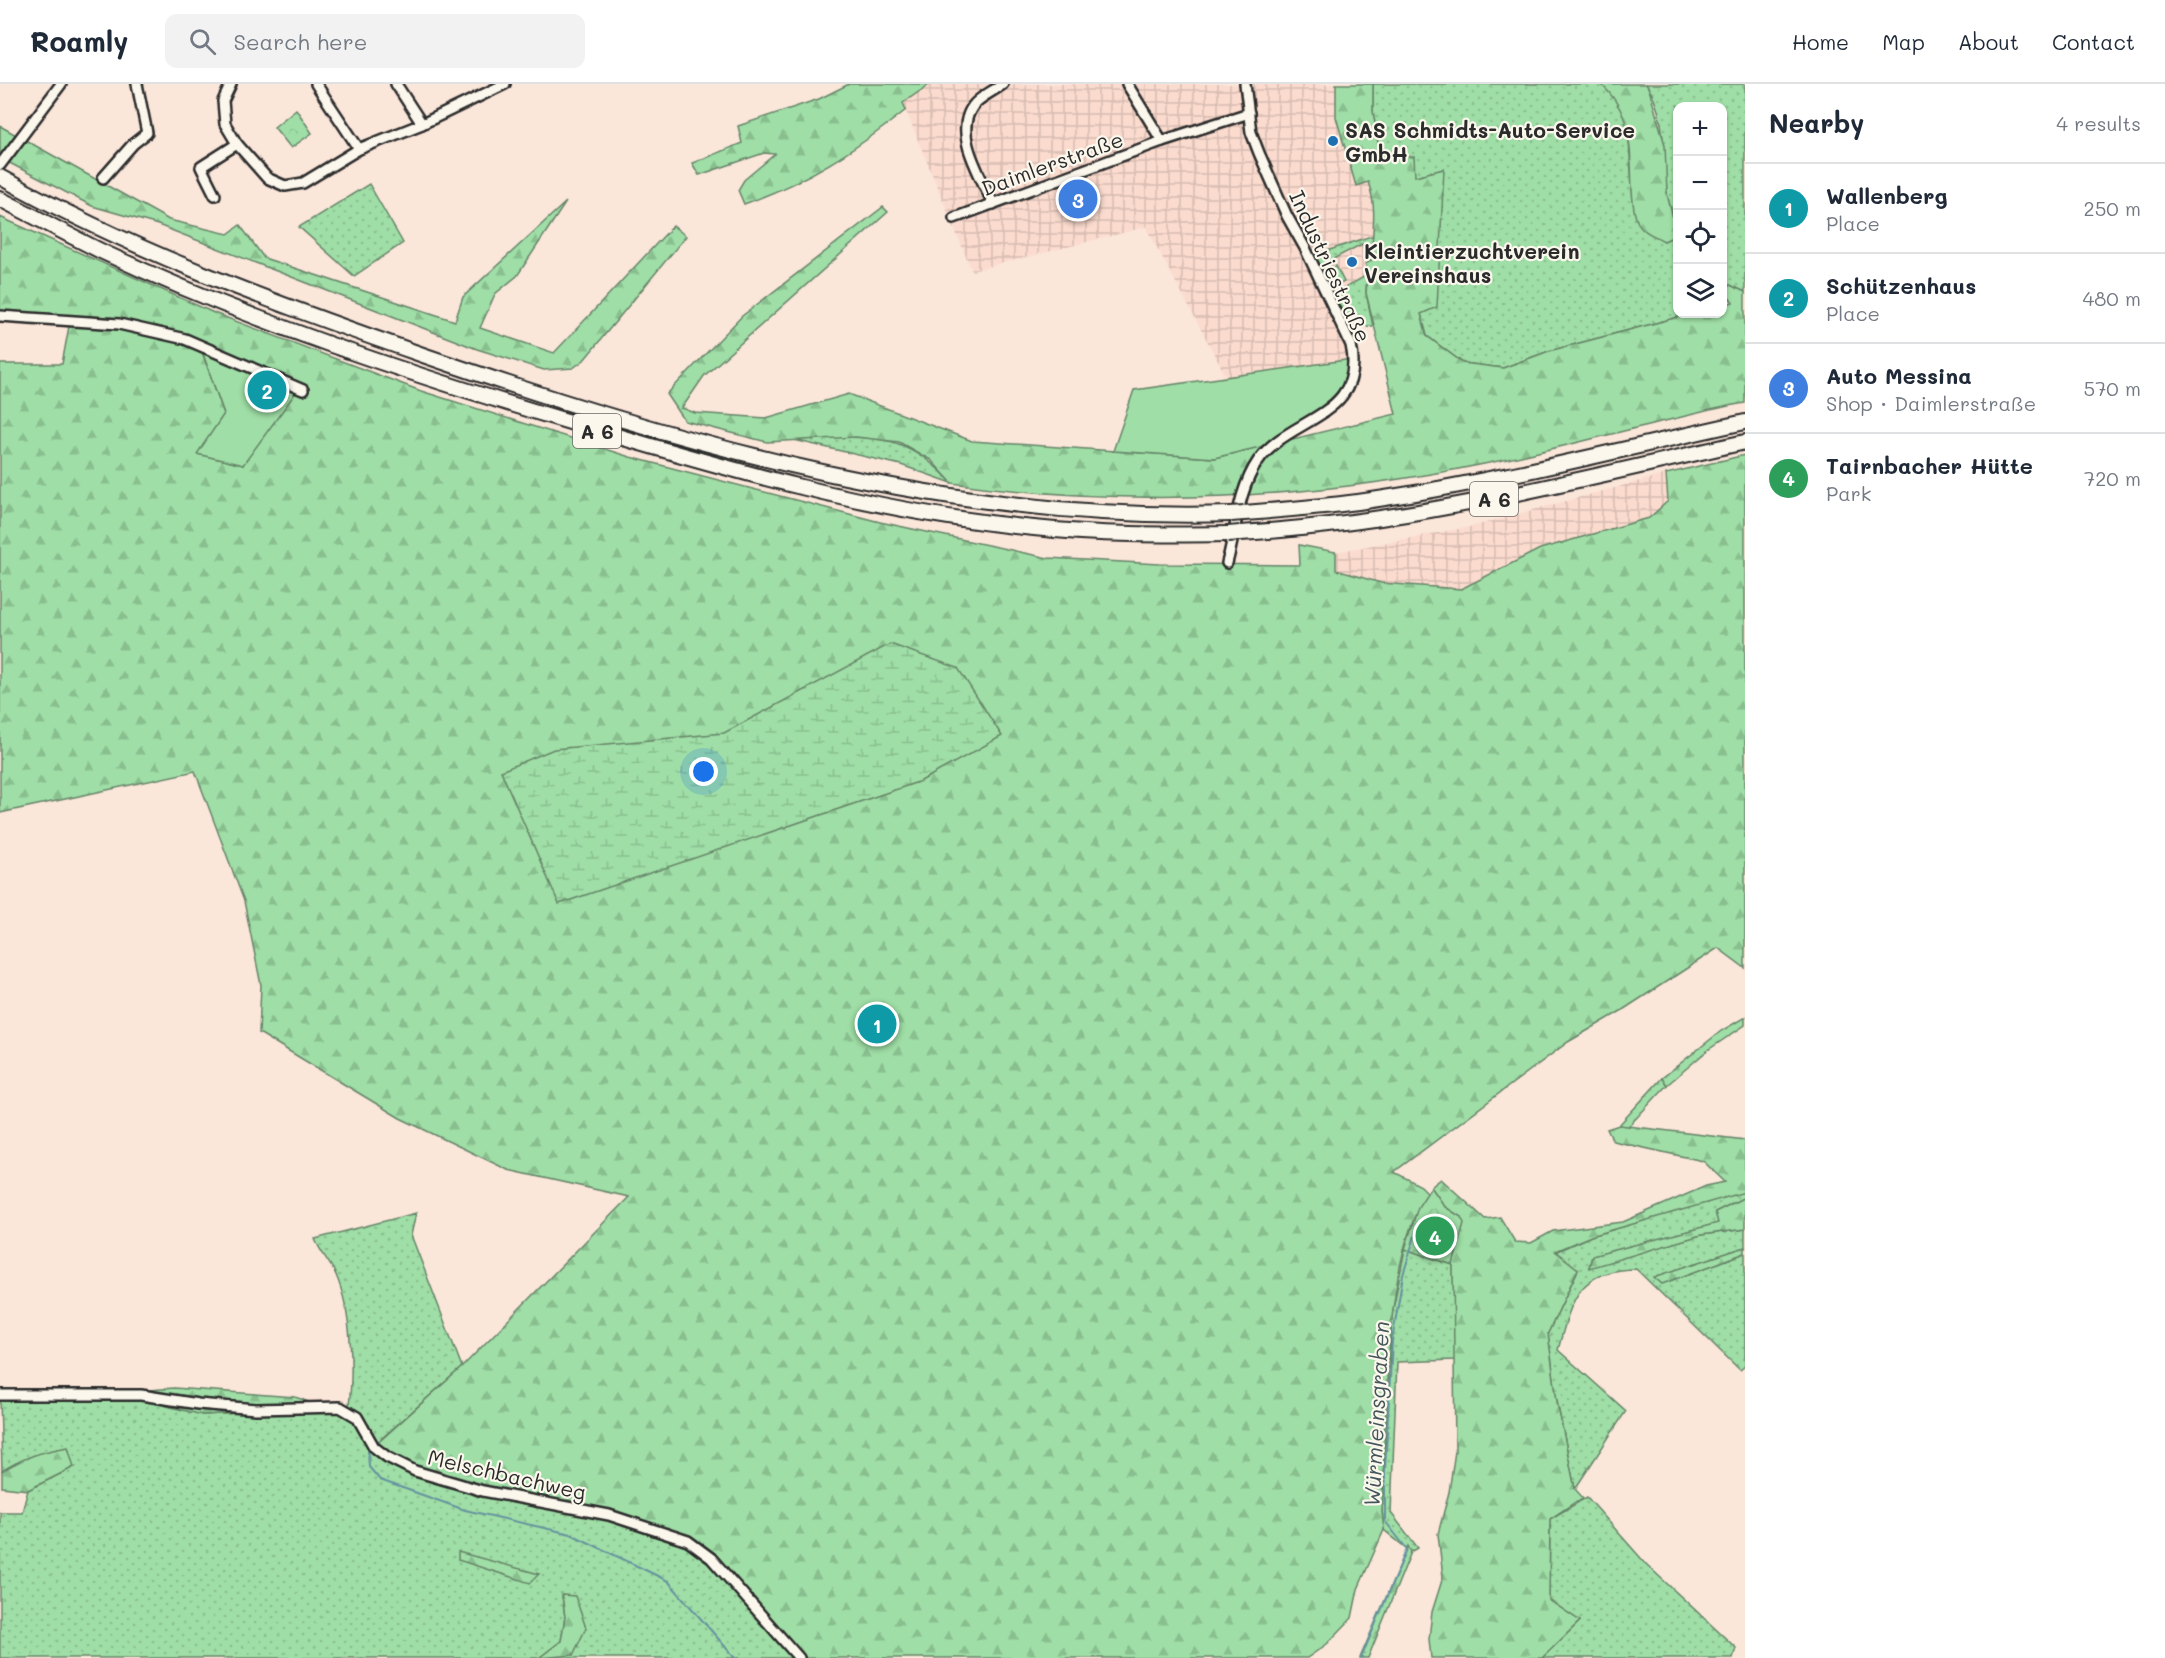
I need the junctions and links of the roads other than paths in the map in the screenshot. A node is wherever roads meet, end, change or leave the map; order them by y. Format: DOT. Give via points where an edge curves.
graph roads {
  1 [pos="61,84"];
  2 [pos="137,84"];
  3 [pos="231,84"];
  4 [pos="316,84"];
  5 [pos="396,84"];
  6 [pos="505,84"];
  7 [pos="1003,84"];
  8 [pos="1127,84"];
  9 [pos="1245,84"];
  10 [pos="1249,113"];
  11 [pos="422,124"];
  12 [pos="1162,141"];
  13 [pos="237,144"];
  14 [pos="359,149"];
  15 [pos="0,165"];
  16 [pos="103,178"];
  17 [pos="3,179"];
  18 [pos="215,195"];
  19 [pos="0,199"];
  20 [pos="993,204"];
  21 [pos="954,218"];
  22 [pos="0,316"];
  23 [pos="303,390"];
  24 [pos="1745,422"];
  25 [pos="1745,442"];
  26 [pos="1227,563"];
  27 [pos="0,1395"];
  28 [pos="799,1658"];
  1 -- 15 [label="street"];
  2 -- 16 [label="street" via="147,133"];
  3 -- 13 [label="street" via="223,101 225,124"];
  4 -- 14 [label="street"];
  5 -- 11 [label="street"];
  6 -- 11 [label="street"];
  7 -- 20 [label="street" via="974,105 966,117 965,139"];
  8 -- 12 [label="street"];
  9 -- 10 [label="street, Industriestraße"];
  10 -- 12 [label="street, Daimlerstraße"];
  10 -- 26 [label="street, Industriestraße" via="1259,153 1351,345 1353,359 1352,376 1341,398 1317,418 1278,439 1256,464 1245,487"];
  11 -- 14 [label="street"];
  12 -- 20 [label="street, Daimlerstraße"];
  13 -- 14 [label="street" via="267,178 285,186 303,183"];
  13 -- 18 [label="street" via="201,167"];
  17 -- 24 [label="highway, A 6" via="117,236 271,300 488,377 723,447 956,499 1078,513 1238,513 1357,502 1431,490"];
  19 -- 25 [label="highway, A 6" via="106,253 273,321 481,395 753,475 938,515 1118,534 1234,534 1306,529 1425,513"];
  20 -- 21 [label="street, Daimlerstraße"];
  22 -- 23 [label="street" via="119,324 185,339"];
  27 -- 28 [label="street, Melschbachweg" via="141,1395 256,1408 340,1407 357,1417 374,1446 415,1471 483,1491 609,1515 688,1541 711,1558"];
}
